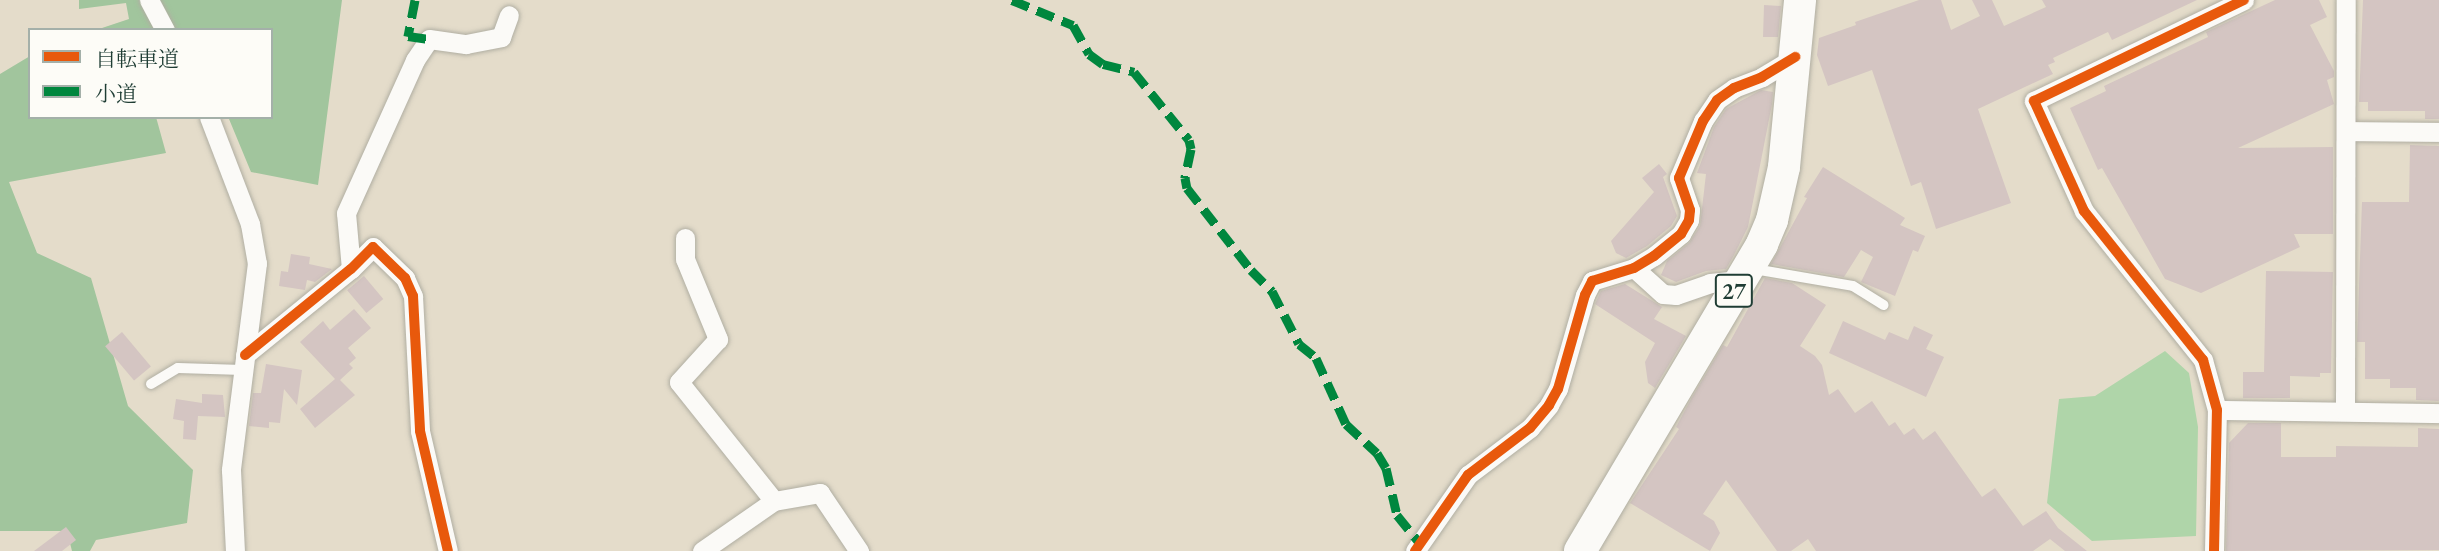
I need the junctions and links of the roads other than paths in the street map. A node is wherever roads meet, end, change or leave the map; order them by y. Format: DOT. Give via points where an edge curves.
graph roads {
  1 [pos="149,0"];
  2 [pos="1800,0"];
  3 [pos="2244,0"];
  4 [pos="2346,0"];
  5 [pos="509,15"];
  6 [pos="164,28"];
  7 [pos="1794,57"];
  8 [pos="210,119"];
  9 [pos="2347,131"];
  10 [pos="2439,132"];
  11 [pos="685,238"];
  12 [pos="1634,268"];
  13 [pos="351,270"];
  14 [pos="1744,274"];
  15 [pos="1883,305"];
  16 [pos="244,363"];
  17 [pos="151,384"];
  18 [pos="2217,410"];
  19 [pos="2345,411"];
  20 [pos="2439,413"];
  21 [pos="774,501"];
  22 [pos="235,551"];
  23 [pos="448,551"];
  24 [pos="702,551"];
  25 [pos="859,551"];
  26 [pos="1415,551"];
  27 [pos="1580,551"];
  28 [pos="2214,551"];
  1 -- 6 [label="street"];
  2 -- 7 [label="main road, 27"];
  3 -- 18 [label="street" via="2034,101 2084,211 2203,360"];
  4 -- 9 [label="street"];
  5 -- 13 [label="street" via="500,37 466,44 429,40 415,60 346,213"];
  7 -- 12 [label="street" via="1717,100 1679,178 1689,220 1681,234"];
  7 -- 14 [label="main road, 27" via="1779,191 1772,220"];
  8 -- 16 [label="street" via="250,224 257,263"];
  9 -- 10 [label="street"];
  9 -- 19 [label="street"];
  11 -- 21 [label="street" via="685,259 718,339 679,382"];
  12 -- 14 [label="street" via="1662,293 1676,295"];
  12 -- 26 [label="street" via="1592,281 1549,405 1530,428 1468,475"];
  13 -- 16 [label="street"];
  13 -- 23 [label="street" via="373,247 405,278 413,296 420,431"];
  14 -- 15 [label="lane" via="1853,286"];
  14 -- 27 [label="main road, 27"];
  16 -- 17 [label="lane" via="177,368"];
  16 -- 22 [label="street" via="231,470"];
  18 -- 19 [label="street"];
  18 -- 28 [label="street"];
  19 -- 20 [label="street"];
  21 -- 24 [label="street"];
  21 -- 25 [label="street" via="820,493"];
}
